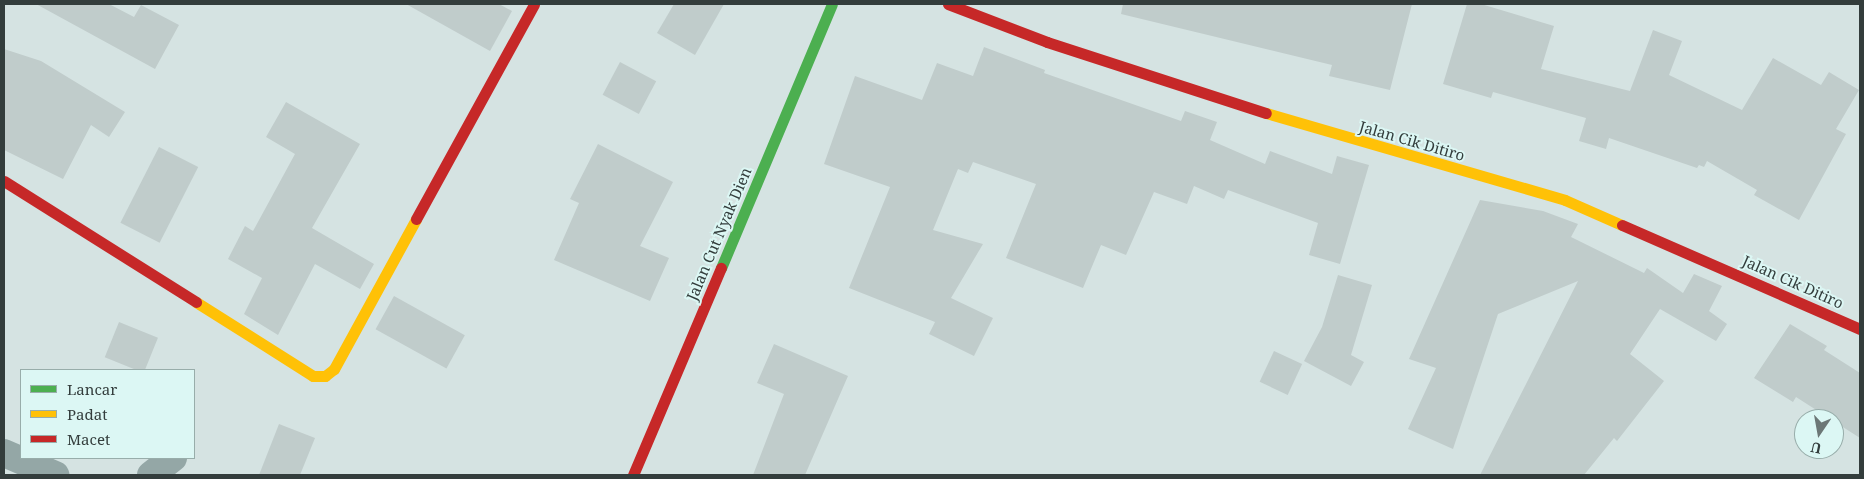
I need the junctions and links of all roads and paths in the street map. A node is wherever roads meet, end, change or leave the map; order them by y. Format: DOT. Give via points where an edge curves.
graph roads {
  1 [pos="534,4"];
  2 [pos="832,4"];
  3 [pos="948,4"];
  4 [pos="4,181"];
  5 [pos="1860,329"];
  6 [pos="4,453"];
  7 [pos="172,459"];
  8 [pos="55,475"];
  9 [pos="151,475"];
  10 [pos="634,475"];
  1 -- 4 [label="street" via="334,369 325,376 313,376"];
  2 -- 10 [label="street, Jalan Cut Nyak Dien"];
  3 -- 5 [label="street, Jalan Cik Ditiro" via="1047,42 1332,134 1565,200"];
  6 -- 8 [label="street"];
  7 -- 9 [label="street"];
}
